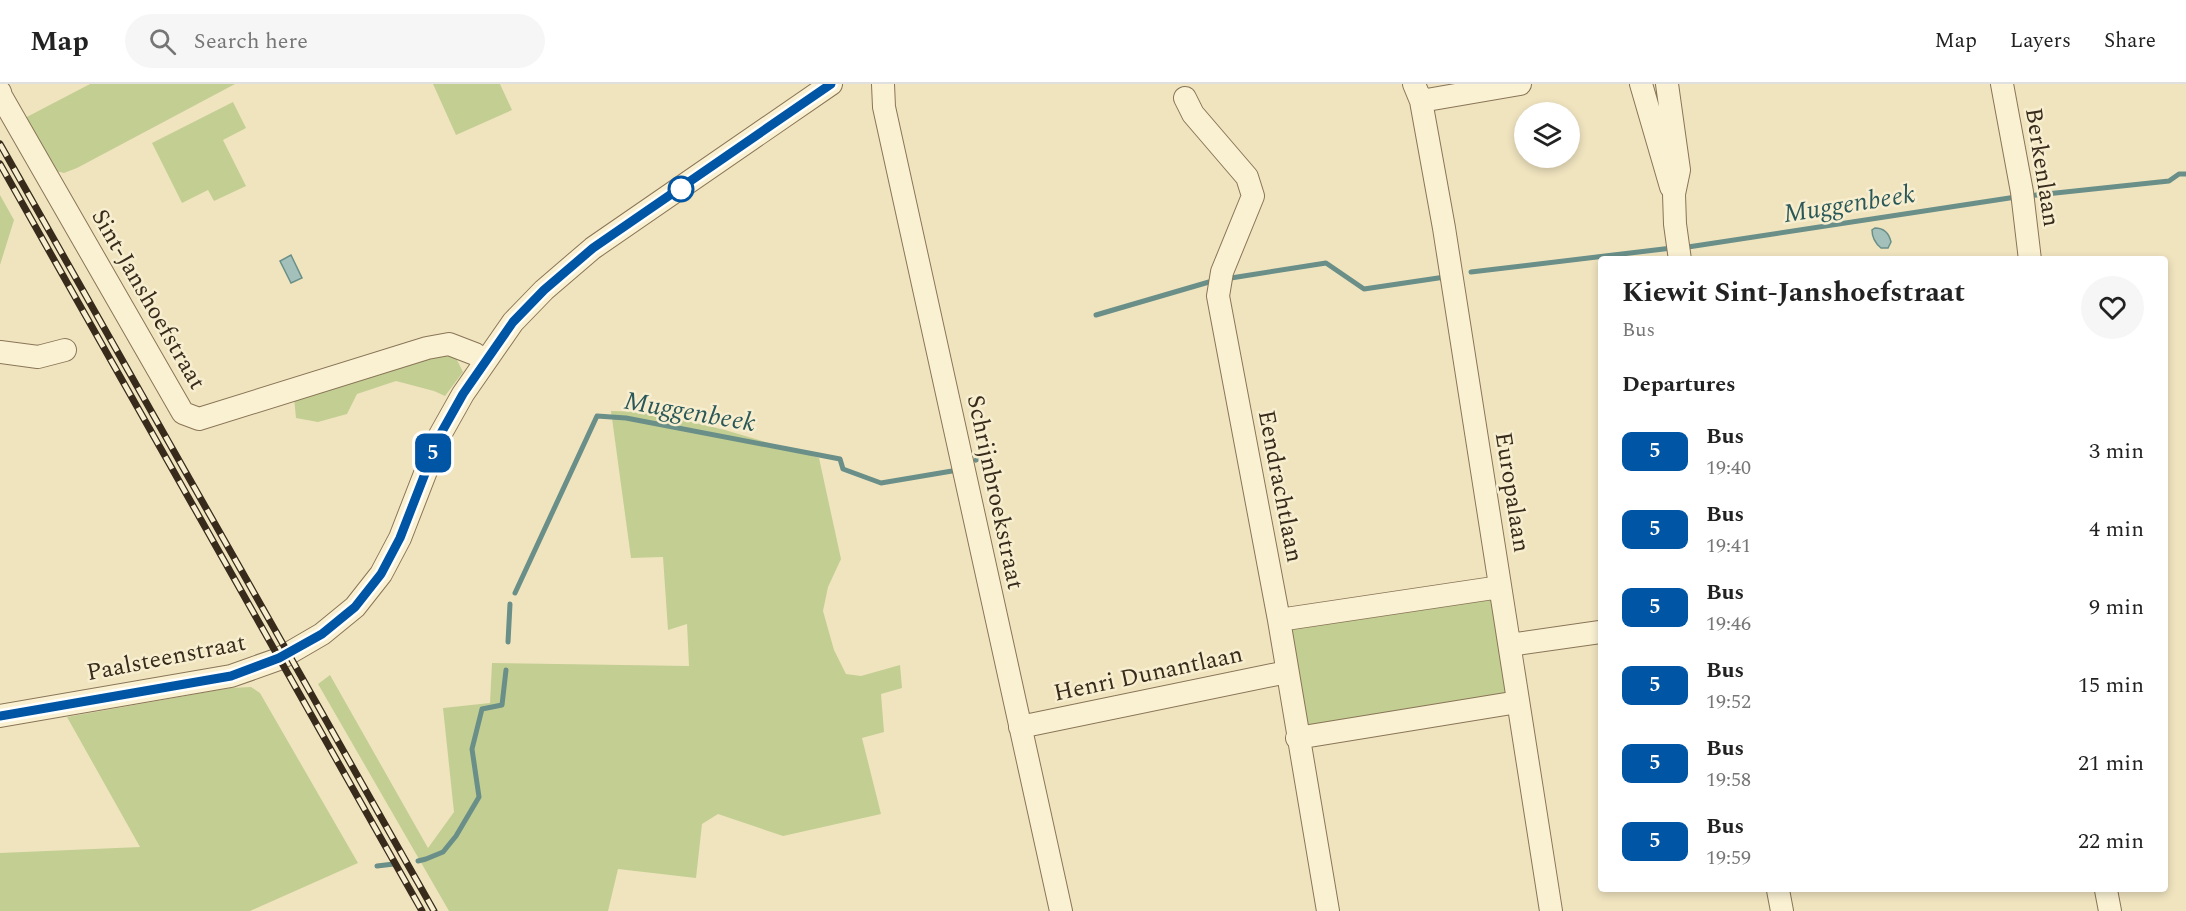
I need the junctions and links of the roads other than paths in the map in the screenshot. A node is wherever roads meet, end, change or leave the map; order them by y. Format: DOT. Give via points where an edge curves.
graph roads {
  1 [pos="831,84"];
  2 [pos="883,84"];
  3 [pos="1520,84"];
  4 [pos="1641,84"];
  5 [pos="1667,84"];
  6 [pos="2002,84"];
  7 [pos="0,92"];
  8 [pos="1417,93"];
  9 [pos="1185,98"];
  10 [pos="1674,194"];
  11 [pos="1679,256"];
  12 [pos="2030,256"];
  13 [pos="65,350"];
  14 [pos="0,352"];
  15 [pos="485,361"];
  16 [pos="1500,587"];
  17 [pos="1279,620"];
  18 [pos="1598,632"];
  19 [pos="1510,645"];
  20 [pos="1287,672"];
  21 [pos="1518,702"];
  22 [pos="0,716"];
  23 [pos="1020,727"];
  24 [pos="1297,738"];
  25 [pos="1778,892"];
  26 [pos="2106,892"];
  27 [pos="1061,911"];
  28 [pos="1328,911"];
  29 [pos="1551,911"];
  30 [pos="1782,911"];
  31 [pos="2110,911"];
  1 -- 15 [label="street, Paalsteenstraat" via="593,248 513,322"];
  2 -- 23 [label="street, Schrijnbroekstraat" via="884,107"];
  3 -- 8 [label="street"];
  4 -- 10 [label="street"];
  5 -- 10 [label="street" via="1679,170"];
  6 -- 12 [label="street, Berkenlaan"];
  7 -- 15 [label="street, Sint-Janshoefstraat" via="183,413 199,419 449,344"];
  8 -- 16 [label="street, Europalaan" via="1444,228"];
  9 -- 17 [label="street, Eendrachtlaan" via="1193,114 1247,177 1253,195 1222,272 1218,296"];
  10 -- 11 [label="street"];
  13 -- 14 [label="street" via="38,357"];
  15 -- 22 [label="street, Paalsteenstraat" via="440,435 400,538 381,574 355,607 322,634 279,658 231,676"];
  16 -- 17 [label="street"];
  16 -- 19 [label="street, Europalaan"];
  17 -- 20 [label="street, Eendrachtlaan"];
  18 -- 19 [label="street"];
  19 -- 21 [label="street, Europalaan"];
  20 -- 23 [label="street, Henri Dunantlaan"];
  20 -- 24 [label="street, Eendrachtlaan"];
  21 -- 24 [label="street"];
  21 -- 29 [label="street, Europalaan"];
  23 -- 27 [label="street, Schrijnbroekstraat"];
  24 -- 28 [label="street, Eendrachtlaan"];
  25 -- 30 [label="street"];
  26 -- 31 [label="street"];
}
